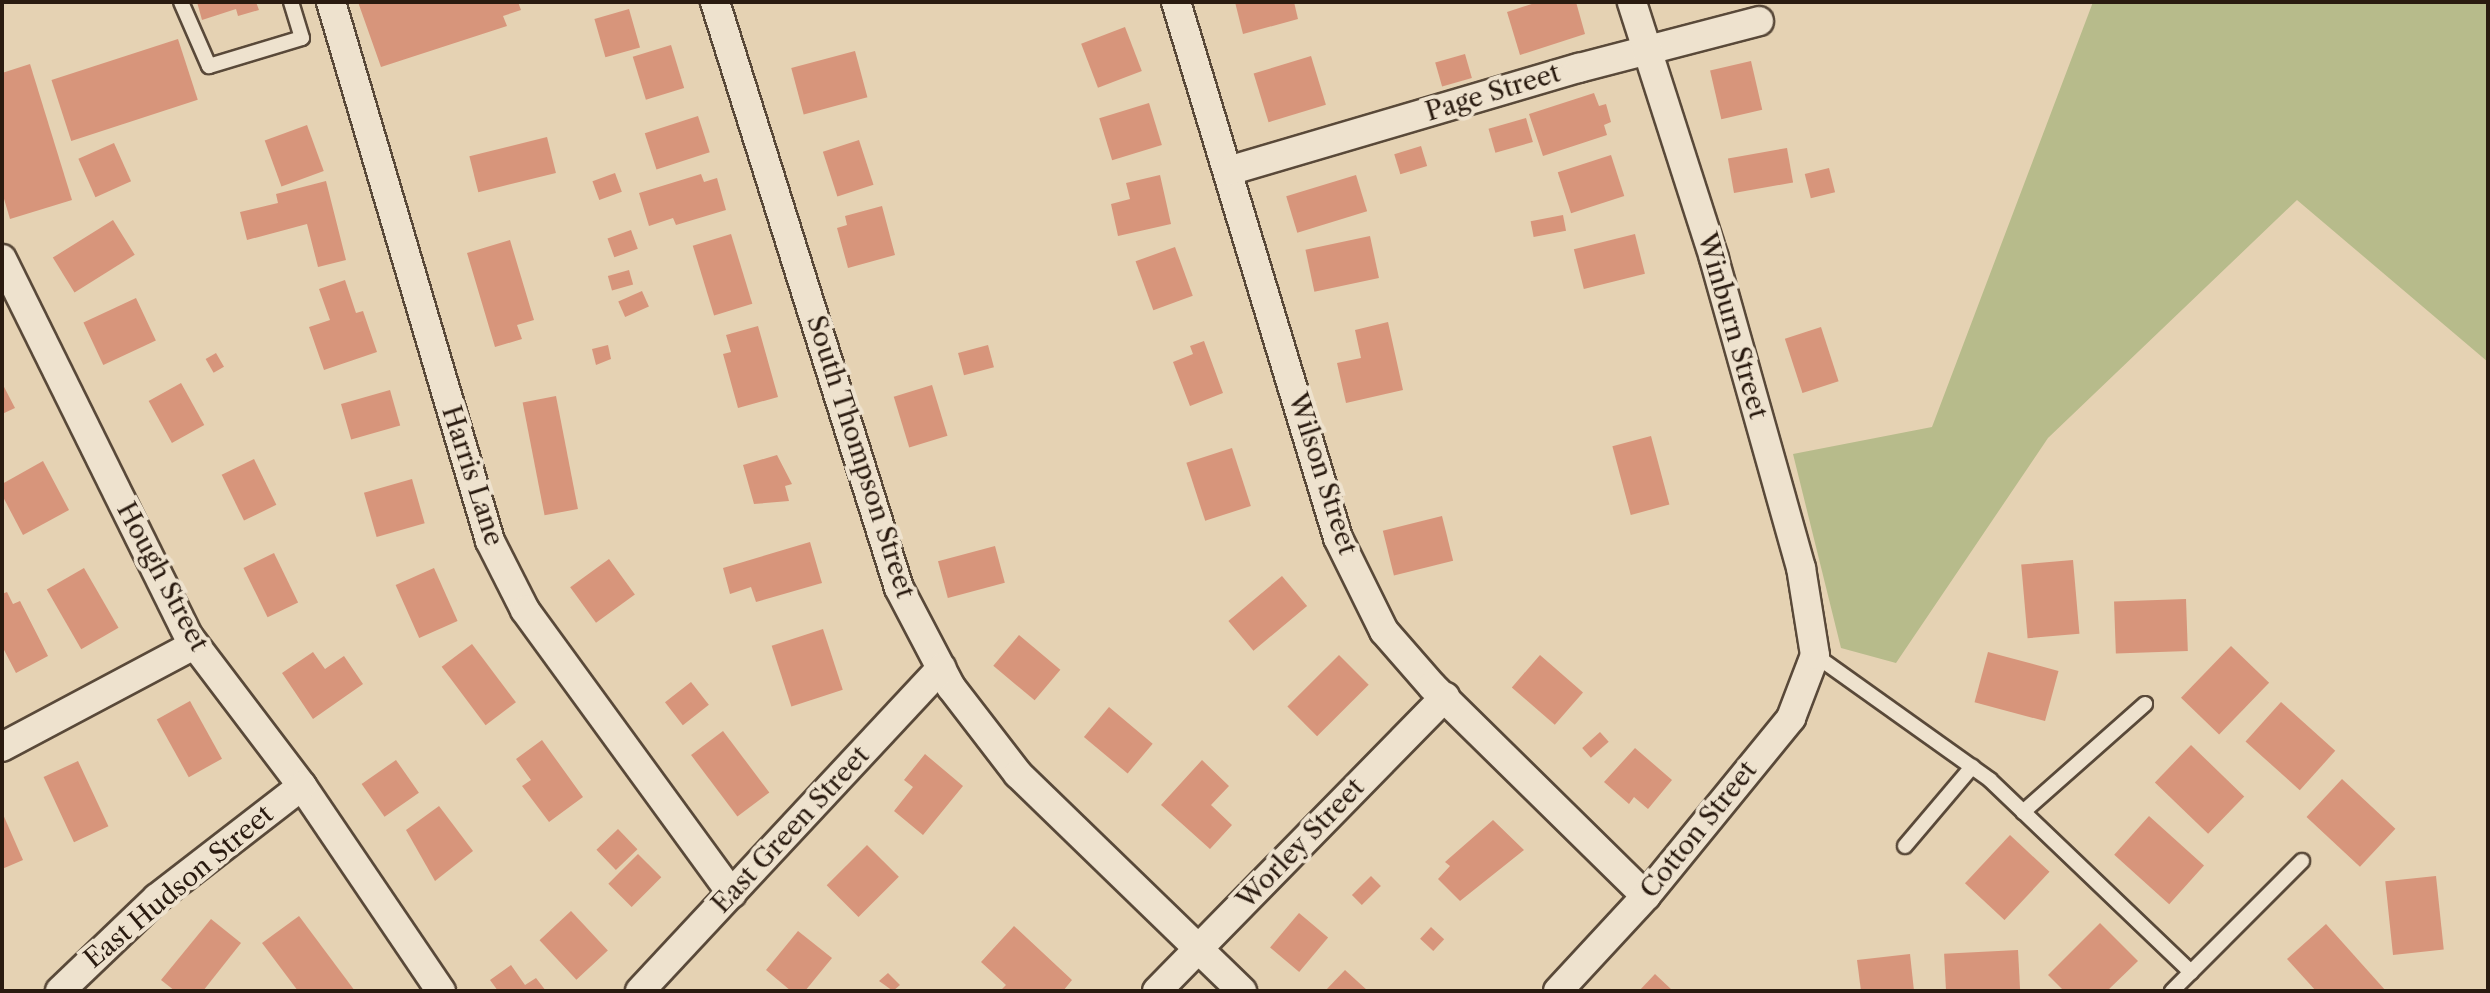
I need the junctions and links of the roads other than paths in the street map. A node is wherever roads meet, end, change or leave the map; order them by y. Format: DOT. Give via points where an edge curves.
graph roads {
  1 [pos="181,2"];
  2 [pos="291,2"];
  3 [pos="331,2"];
  4 [pos="715,2"];
  5 [pos="1176,2"];
  6 [pos="1632,2"];
  7 [pos="1759,21"];
  8 [pos="1647,49"];
  9 [pos="1228,171"];
  10 [pos="2,259"];
  11 [pos="10,297"];
  12 [pos="194,645"];
  13 [pos="1815,655"];
  14 [pos="941,668"];
  15 [pos="1445,697"];
  16 [pos="2145,704"];
  17 [pos="2,747"];
  18 [pos="1972,767"];
  19 [pos="302,786"];
  20 [pos="2023,812"];
  21 [pos="1905,846"];
  22 [pos="2302,861"];
  23 [pos="732,894"];
  24 [pos="1646,896"];
  25 [pos="1199,949"];
  26 [pos="2191,972"];
  27 [pos="1572,986"];
  28 [pos="60,991"];
  29 [pos="441,991"];
  30 [pos="640,991"];
  31 [pos="1157,991"];
  32 [pos="1242,991"];
  33 [pos="2172,991"];
  1 -- 2 [label="lane" via="209,66 302,38"];
  3 -- 23 [label="street, Harris Lane" via="490,541 525,610"];
  4 -- 14 [label="street, South Thompson Street" via="899,588"];
  5 -- 9 [label="street, Wilson Street"];
  6 -- 8 [label="street, Winburn Street"];
  7 -- 8 [label="street, Page Street"];
  8 -- 9 [label="street, Page Street"];
  8 -- 13 [label="street, Winburn Street" via="1714,258 1801,568"];
  9 -- 15 [label="street, Wilson Street" via="1338,538 1384,631"];
  10 -- 11 [label="street, Hough Street"];
  11 -- 12 [label="street, Hough Street"];
  12 -- 17 [label="street"];
  12 -- 19 [label="street, Hough Street"];
  13 -- 18 [label="lane"];
  13 -- 24 [label="street, Cotton Street" via="1791,718"];
  14 -- 23 [label="street, East Green Street"];
  14 -- 25 [label="street, South Thompson Street" via="1018,774"];
  15 -- 24 [label="street, Wilson Street"];
  15 -- 25 [label="street, Worley Street"];
  16 -- 20 [label="lane"];
  18 -- 20 [label="lane"];
  18 -- 21 [label="lane"];
  19 -- 28 [label="street, East Hudson Street" via="157,898"];
  19 -- 29 [label="street, Hough Street"];
  20 -- 26 [label="lane"];
  22 -- 26 [label="lane"];
  23 -- 30 [label="street, East Green Street"];
  24 -- 27 [label="street, Cotton Street"];
  25 -- 31 [label="street, Worley Street"];
  25 -- 32 [label="street, South Thompson Street"];
  26 -- 33 [label="lane"];
}
